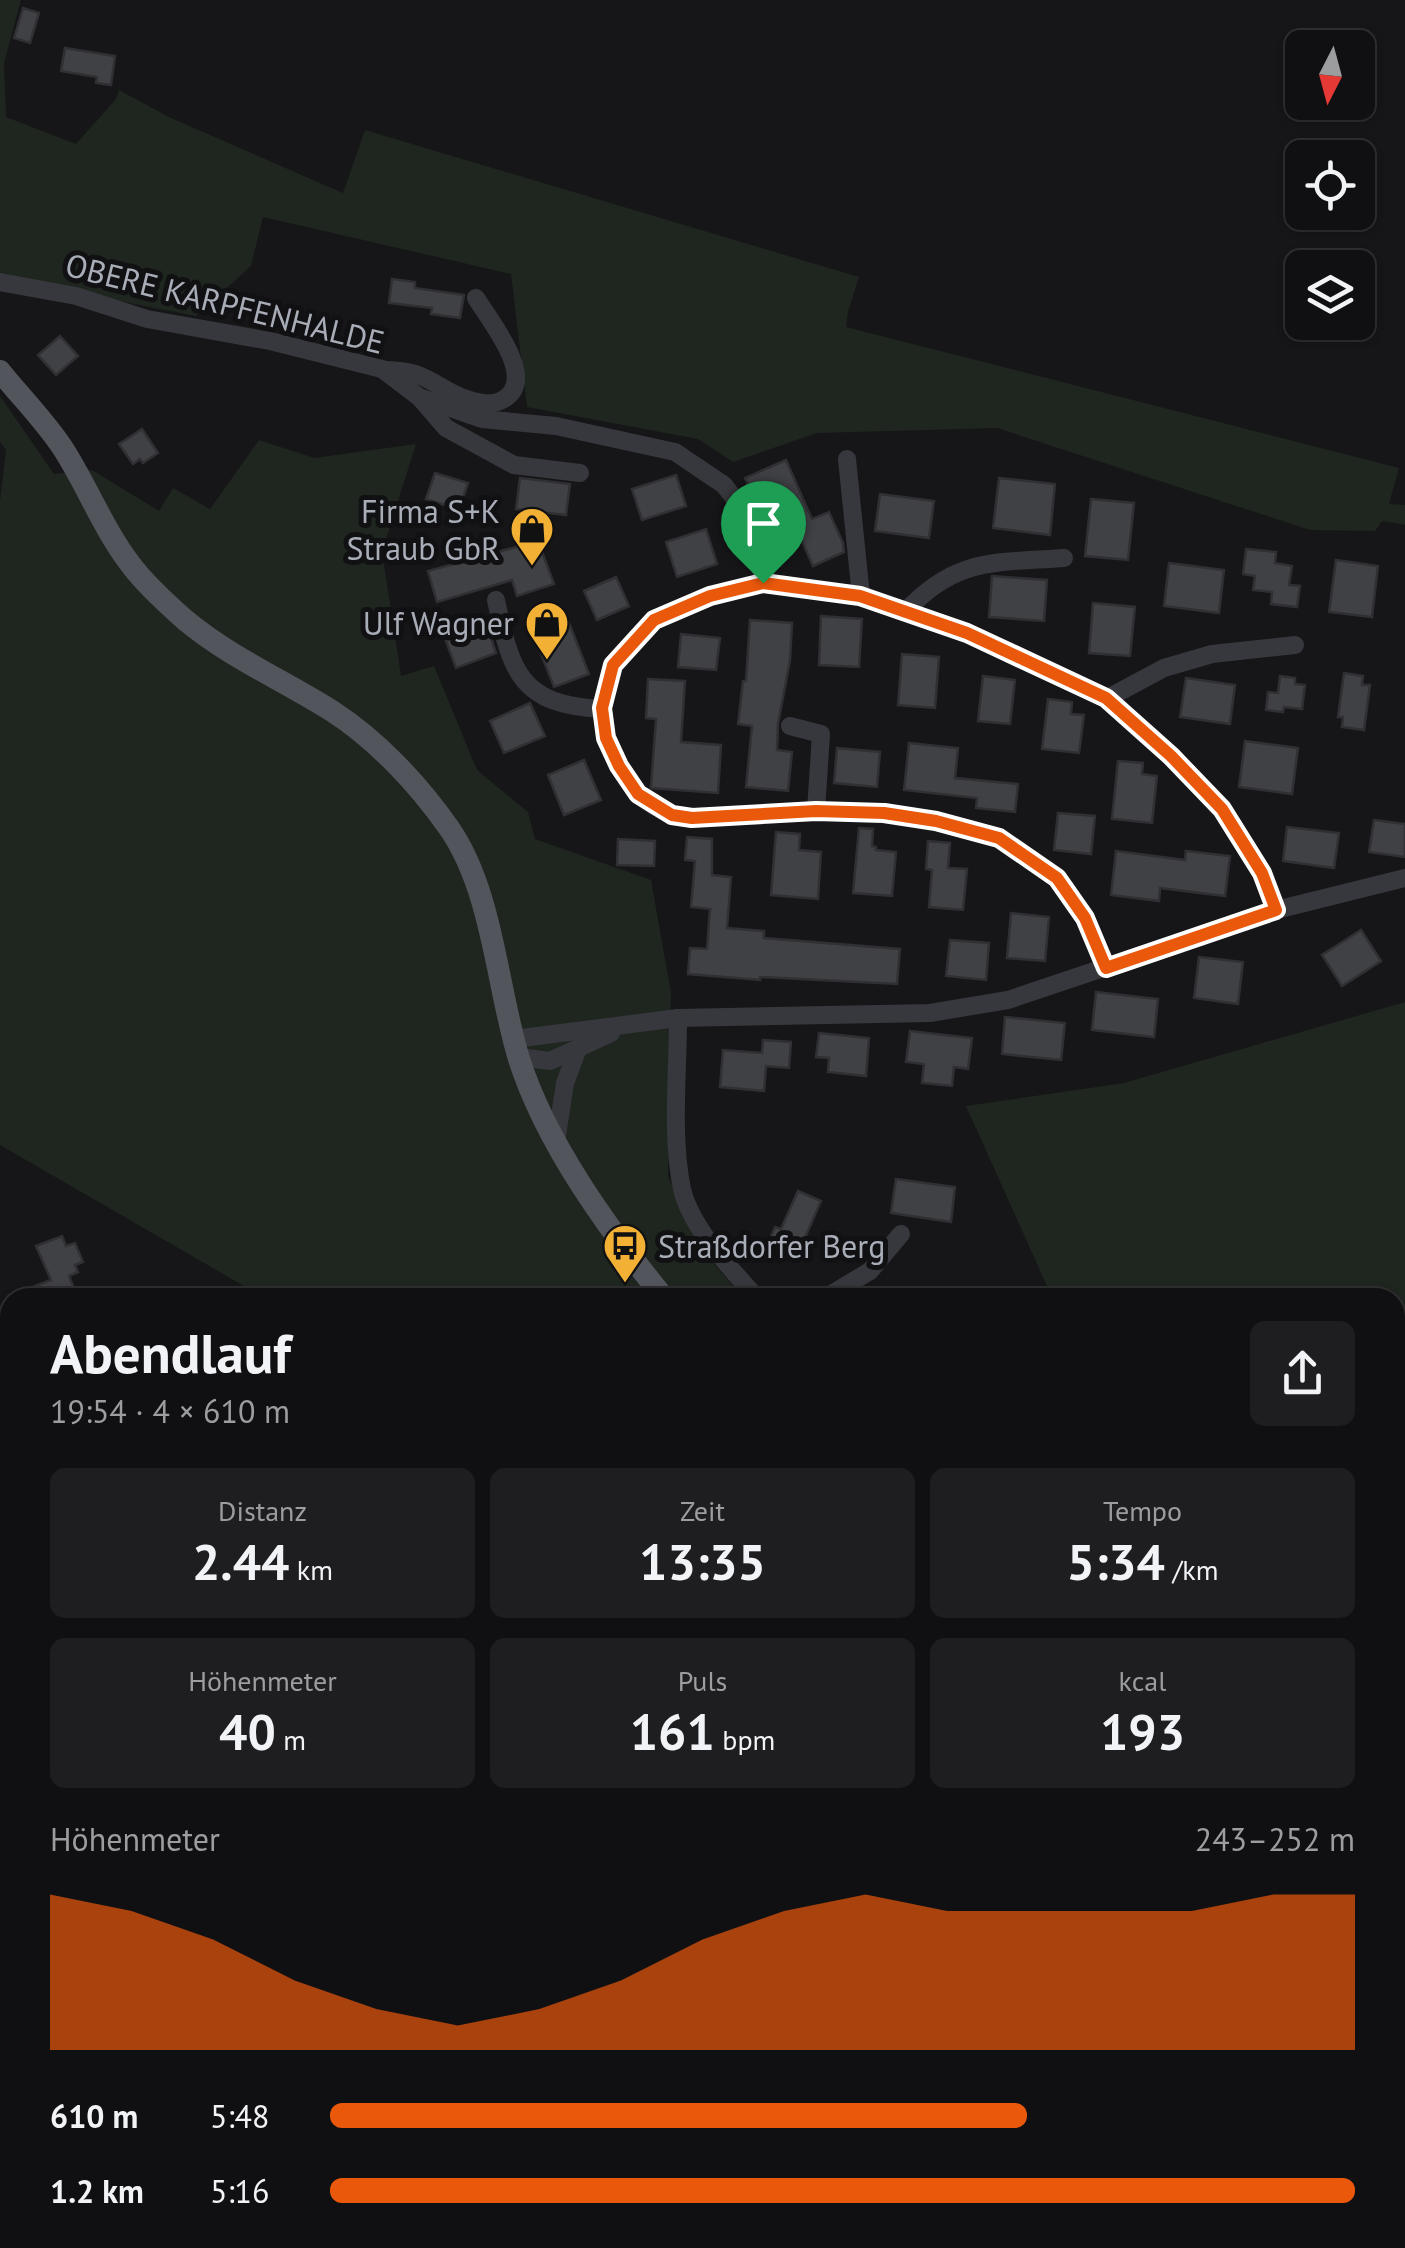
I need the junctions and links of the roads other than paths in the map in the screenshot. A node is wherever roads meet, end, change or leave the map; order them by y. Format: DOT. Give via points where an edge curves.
graph roads {
  1 [pos="0,282"];
  2 [pos="476,298"];
  3 [pos="382,369"];
  4 [pos="0,371"];
  5 [pos="419,397"];
  6 [pos="847,459"];
  7 [pos="580,472"];
  8 [pos="1064,558"];
  9 [pos="763,583"];
  10 [pos="860,596"];
  11 [pos="496,600"];
  12 [pos="906,612"];
  13 [pos="1295,646"];
  14 [pos="1106,698"];
  15 [pos="602,708"];
  16 [pos="790,726"];
  17 [pos="816,811"];
  18 [pos="1405,878"];
  19 [pos="1276,910"];
  20 [pos="1106,968"];
  21 [pos="678,1018"];
  22 [pos="620,1028"];
  23 [pos="516,1048"];
  24 [pos="576,1051"];
  25 [pos="556,1142"];
  26 [pos="901,1234"];
  27 [pos="656,1288"];
  28 [pos="748,1288"];
  29 [pos="842,1288"];
  1 -- 3 [label="street, OBERE KARPFENHALDE"];
  2 -- 3 [label="street" via="517,368 516,382 501,402 465,399 417,374"];
  3 -- 5 [label="street, OBERE KARPFENHALDE"];
  4 -- 23 [label="main road" via="62,446 132,567 240,660 370,738 452,831 497,956"];
  5 -- 7 [label="street" via="446,428 514,465"];
  5 -- 9 [label="street, OBERE KARPFENHALDE" via="482,419 556,426 675,452 724,485 754,524"];
  6 -- 10 [label="street"];
  8 -- 12 [label="street" via="957,572 930,586"];
  9 -- 10 [label="street"];
  9 -- 15 [label="street" via="654,620 613,665"];
  10 -- 12 [label="street"];
  11 -- 15 [label="street" via="513,668 531,689 556,701"];
  12 -- 14 [label="street"];
  13 -- 14 [label="street" via="1212,654 1164,668"];
  14 -- 19 [label="street" via="1222,809 1262,873"];
  15 -- 17 [label="street" via="619,766 638,794 672,815"];
  16 -- 17 [label="street" via="821,734"];
  17 -- 20 [label="street" via="936,821 999,838 1057,878 1085,918"];
  18 -- 19 [label="street"];
  19 -- 20 [label="street"];
  20 -- 21 [label="street" via="1008,1000 930,1013"];
  21 -- 22 [label="street"];
  21 -- 28 [label="street" via="683,1193 714,1252"];
  22 -- 23 [label="street"];
  22 -- 24 [label="street"];
  23 -- 24 [label="street" via="538,1062"];
  23 -- 25 [label="main road"];
  24 -- 25 [label="street"];
  25 -- 27 [label="main road"];
  26 -- 29 [label="street" via="870,1271"];
}
